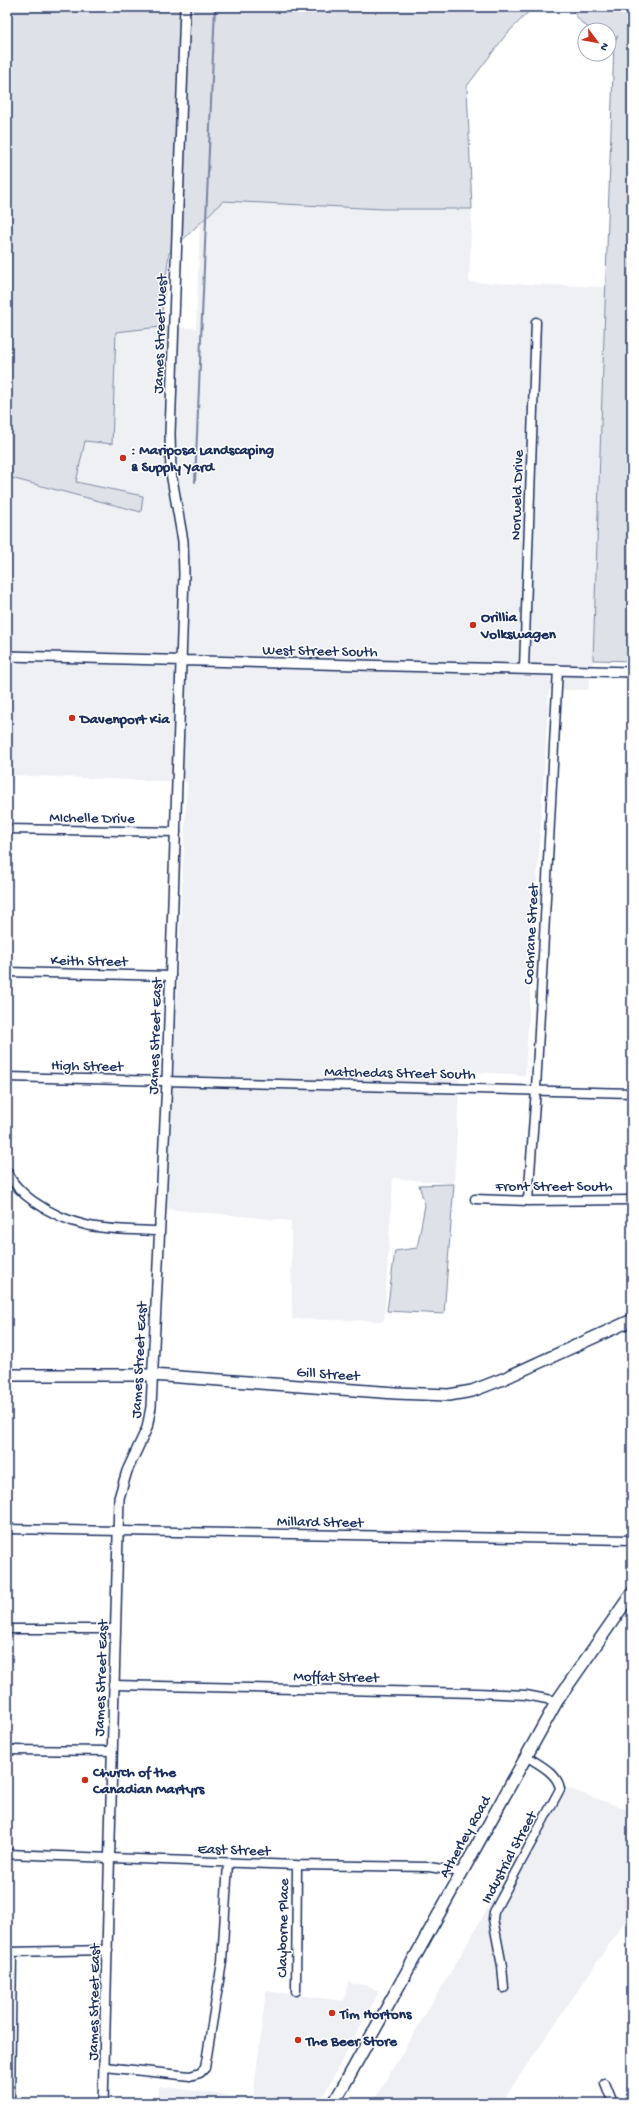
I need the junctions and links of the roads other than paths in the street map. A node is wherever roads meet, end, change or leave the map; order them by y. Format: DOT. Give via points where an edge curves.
graph roads {
  1 [pos="185,7"];
  2 [pos="536,322"];
  3 [pos="7,656"];
  4 [pos="181,660"];
  5 [pos="524,668"];
  6 [pos="558,669"];
  7 [pos="632,672"];
  8 [pos="7,829"];
  9 [pos="176,832"];
  10 [pos="7,972"];
  11 [pos="171,976"];
  12 [pos="7,1077"];
  13 [pos="167,1081"];
  14 [pos="536,1089"];
  15 [pos="632,1092"];
  16 [pos="7,1171"];
  17 [pos="475,1199"];
  18 [pos="632,1200"];
  19 [pos="528,1201"];
  20 [pos="158,1231"];
  21 [pos="632,1320"];
  22 [pos="7,1375"];
  23 [pos="152,1375"];
  24 [pos="7,1529"];
  25 [pos="118,1530"];
  26 [pos="632,1540"];
  27 [pos="632,1592"];
  28 [pos="7,1629"];
  29 [pos="115,1629"];
  30 [pos="114,1685"];
  31 [pos="557,1701"];
  32 [pos="7,1750"];
  33 [pos="112,1751"];
  34 [pos="526,1756"];
  35 [pos="7,1854"];
  36 [pos="110,1859"];
  37 [pos="228,1863"];
  38 [pos="297,1865"];
  39 [pos="461,1872"];
  40 [pos="108,1950"];
  41 [pos="10,1952"];
  42 [pos="504,1988"];
  43 [pos="296,1991"];
  44 [pos="105,2067"];
  45 [pos="606,2083"];
  46 [pos="10,2103"];
  47 [pos="103,2103"];
  48 [pos="334,2103"];
  49 [pos="613,2103"];
  1 -- 4 [label="street, James Street West" via="170,434 171,473 184,556"];
  2 -- 5 [label="street, Norweld Drive"];
  3 -- 4 [label="street, West Street South"];
  4 -- 5 [label="street, West Street South"];
  4 -- 9 [label="street, James Street East"];
  5 -- 6 [label="street, West Street South"];
  6 -- 7 [label="street, West Street South"];
  6 -- 14 [label="street, Cochrane Street"];
  8 -- 9 [label="street, MIchelle Drive"];
  9 -- 11 [label="street, James Street East"];
  10 -- 11 [label="street, Keith Street"];
  11 -- 13 [label="street, James Street East"];
  12 -- 13 [label="street, High Street"];
  13 -- 14 [label="street, Matchedas Street South"];
  13 -- 20 [label="street, James Street East"];
  14 -- 15 [label="street, Matchedas Street South"];
  14 -- 19 [label="street, Cochrane Street"];
  16 -- 20 [label="street" via="25,1195 47,1211 71,1223 99,1228"];
  17 -- 19 [label="street, Front Street South"];
  18 -- 19 [label="street, Front Street South"];
  20 -- 23 [label="street, James Street East"];
  21 -- 23 [label="main road, Gill Street" via="503,1379 472,1391 449,1395 395,1394"];
  22 -- 23 [label="main road, Gill Street"];
  23 -- 25 [label="street, James Street East" via="148,1428 122,1483"];
  24 -- 25 [label="street, Millard Street"];
  25 -- 26 [label="street, Millard Street"];
  25 -- 29 [label="street, James Street East"];
  27 -- 31 [label="main road, Atherley Road"];
  28 -- 29 [label="street"];
  29 -- 30 [label="street, James Street East"];
  30 -- 31 [label="street, Moffat Street" via="477,1693 526,1695"];
  30 -- 33 [label="street, James Street East"];
  31 -- 34 [label="main road, Atherley Road"];
  32 -- 33 [label="street"];
  33 -- 36 [label="street, James Street East"];
  34 -- 39 [label="main road, Atherley Road"];
  34 -- 42 [label="street, Industrial Street" via="550,1773 559,1782 560,1789 492,1919"];
  35 -- 36 [label="street, East Street"];
  36 -- 37 [label="street, East Street"];
  36 -- 40 [label="street, James Street East"];
  37 -- 38 [label="street, East Street"];
  37 -- 44 [label="street" via="222,1962 205,2068 200,2073 190,2076"];
  38 -- 39 [label="street, East Street" via="429,1867"];
  38 -- 43 [label="street, Clayborne Place"];
  39 -- 48 [label="main road, Atherley Road"];
  40 -- 41 [label="street"];
  40 -- 44 [label="street, James Street East"];
  41 -- 46 [label="street"];
  44 -- 47 [label="street, James Street East"];
  45 -- 49 [label="street"];
}
